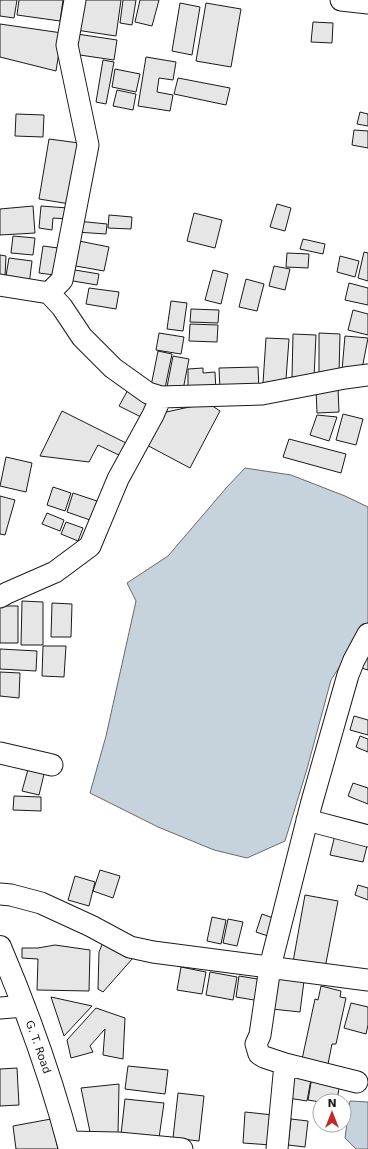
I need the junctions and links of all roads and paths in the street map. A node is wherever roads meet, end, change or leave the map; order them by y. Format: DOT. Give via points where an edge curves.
graph roads {
  1 [pos="74,0"];
  2 [pos="341,0"];
  3 [pos="368,3"];
  4 [pos="0,285"];
  5 [pos="49,293"];
  6 [pos="368,375"];
  7 [pos="161,398"];
  8 [pos="0,597"];
  9 [pos="366,641"];
  10 [pos="0,753"];
  11 [pos="52,765"];
  12 [pos="307,820"];
  13 [pos="368,836"];
  14 [pos="0,894"];
  15 [pos="0,947"];
  16 [pos="270,967"];
  17 [pos="368,980"];
  18 [pos="24,1006"];
  19 [pos="0,1008"];
  20 [pos="285,1064"];
  21 [pos="358,1082"];
  22 [pos="69,1146"];
  23 [pos="182,1149"];
  24 [pos="277,1149"];
  1 -- 5 [label="street" via="67,45 88,145 62,280"];
  2 -- 3 [label="street"];
  4 -- 5 [label="street"];
  5 -- 7 [label="street" via="82,337 113,368 148,393"];
  6 -- 7 [label="street" via="262,394"];
  7 -- 8 [label="street" via="118,479 90,546 55,572"];
  9 -- 12 [label="street" via="348,675"];
  10 -- 11 [label="street"];
  12 -- 13 [label="street"];
  12 -- 16 [label="street"];
  14 -- 16 [label="street" via="41,903 130,946 173,956"];
  15 -- 18 [label="main road, G. T. Road"];
  16 -- 17 [label="street"];
  16 -- 20 [label="street" via="260,1035 256,1044 259,1054"];
  18 -- 19 [label="street"];
  18 -- 22 [label="main road, G. T. Road" via="48,1073"];
  20 -- 21 [label="street"];
  20 -- 24 [label="street"];
  22 -- 23 [label="street" via="118,1143"];
}
